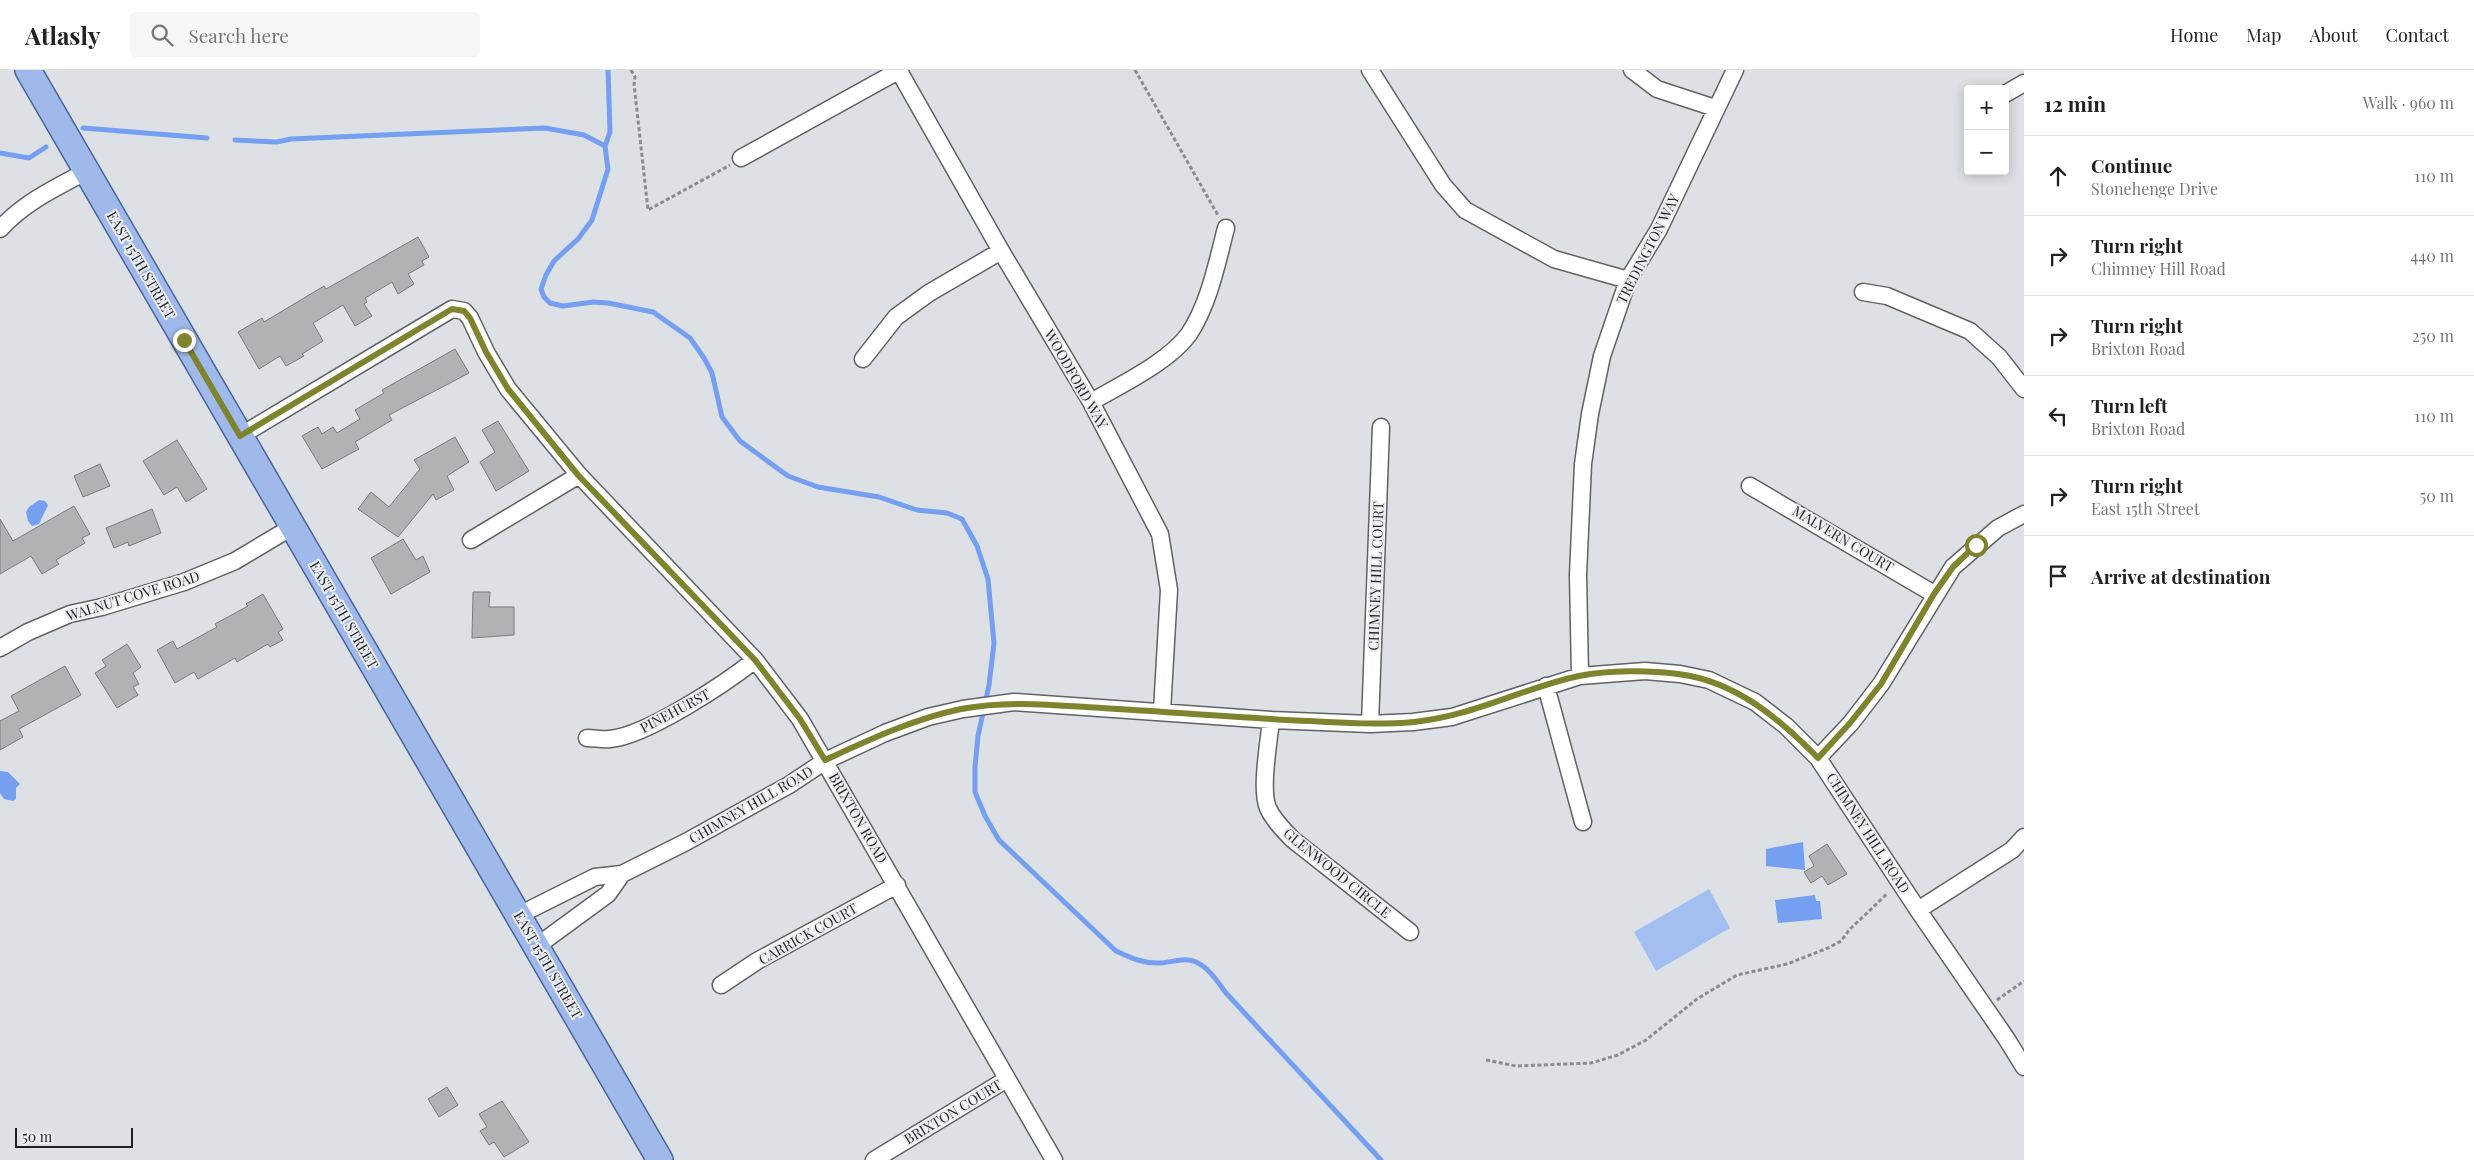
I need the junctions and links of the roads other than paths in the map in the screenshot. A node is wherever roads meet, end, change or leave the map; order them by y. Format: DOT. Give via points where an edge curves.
graph roads {
  1 [pos="28,70"];
  2 [pos="1370,70"];
  3 [pos="1632,70"];
  4 [pos="1735,70"];
  5 [pos="900,71"];
  6 [pos="2024,83"];
  7 [pos="2009,92"];
  8 [pos="1715,108"];
  9 [pos="741,158"];
  10 [pos="87,171"];
  11 [pos="1226,228"];
  12 [pos="0,229"];
  13 [pos="1001,251"];
  14 [pos="1628,280"];
  15 [pos="1863,292"];
  16 [pos="863,359"];
  17 [pos="2024,388"];
  18 [pos="1091,402"];
  19 [pos="1381,428"];
  20 [pos="240,436"];
  21 [pos="578,475"];
  22 [pos="1750,486"];
  23 [pos="2024,514"];
  24 [pos="292,527"];
  25 [pos="471,540"];
  26 [pos="1934,594"];
  27 [pos="0,648"];
  28 [pos="755,660"];
  29 [pos="1580,676"];
  30 [pos="1546,686"];
  31 [pos="1162,712"];
  32 [pos="1271,720"];
  33 [pos="1370,724"];
  34 [pos="587,738"];
  35 [pos="1818,758"];
  36 [pos="825,760"];
  37 [pos="1582,822"];
  38 [pos="2024,837"];
  39 [pos="622,874"];
  40 [pos="897,885"];
  41 [pos="1918,910"];
  42 [pos="519,914"];
  43 [pos="1410,932"];
  44 [pos="537,946"];
  45 [pos="721,985"];
  46 [pos="2024,1068"];
  47 [pos="1007,1079"];
  48 [pos="660,1160"];
  49 [pos="874,1160"];
  50 [pos="1054,1160"];
  1 -- 10 [label="main road, EAST 15TH STREET"];
  2 -- 14 [label="street" via="1438,178 1466,210 1554,259"];
  3 -- 8 [label="street" via="1658,88"];
  4 -- 8 [label="street, TREDINGTON WAY"];
  5 -- 9 [label="street"];
  5 -- 13 [label="street, WOODFORD WAY"];
  6 -- 7 [label="street"];
  8 -- 14 [label="street, TREDINGTON WAY" via="1659,229"];
  10 -- 12 [label="street" via="36,198"];
  10 -- 20 [label="main road, EAST 15TH STREET"];
  11 -- 18 [label="street" via="1204,304 1188,334 1158,362"];
  13 -- 16 [label="street" via="929,293 896,317"];
  13 -- 18 [label="street, WOODFORD WAY"];
  14 -- 29 [label="street, TREDINGTON WAY" via="1602,356 1583,464 1578,575"];
  15 -- 17 [label="street" via="1887,296 1970,332 1999,357"];
  18 -- 31 [label="street, WOODFORD WAY" via="1160,534 1169,590"];
  19 -- 33 [label="street, CHIMNEY HILL COURT"];
  20 -- 21 [label="street, BRIXTON ROAD" via="452,309 464,311 470,318 508,389"];
  20 -- 24 [label="main road, EAST 15TH STREET"];
  21 -- 25 [label="street"];
  21 -- 28 [label="street, BRIXTON ROAD"];
  22 -- 26 [label="street, MALVERN COURT"];
  23 -- 26 [label="street" via="1976,545 1953,567"];
  24 -- 27 [label="street, WALNUT COVE ROAD" via="235,561 184,582 70,614"];
  24 -- 42 [label="main road, EAST 15TH STREET"];
  26 -- 35 [label="street" via="1881,684"];
  28 -- 34 [label="street, PINEHURST" via="728,682 640,730 611,739"];
  28 -- 36 [label="street, BRIXTON ROAD" via="800,719"];
  29 -- 30 [label="street, CHIMNEY HILL ROAD"];
  29 -- 35 [label="street, CHIMNEY HILL ROAD" via="1644,671 1709,680 1755,702 1786,726"];
  30 -- 33 [label="street, CHIMNEY HILL ROAD" via="1452,717"];
  30 -- 37 [label="street"];
  31 -- 32 [label="street, CHIMNEY HILL ROAD"];
  31 -- 36 [label="street, CHIMNEY HILL ROAD" via="1014,702 963,709 928,717"];
  32 -- 33 [label="street, CHIMNEY HILL ROAD"];
  32 -- 43 [label="street, GLENWOOD CIRCLE" via="1265,778 1267,807 1276,822 1292,839"];
  35 -- 41 [label="street, CHIMNEY HILL ROAD"];
  36 -- 39 [label="street, CHIMNEY HILL ROAD" via="789,785"];
  36 -- 40 [label="street, BRIXTON ROAD"];
  38 -- 41 [label="street" via="2012,850"];
  39 -- 42 [label="street" via="595,877"];
  39 -- 44 [label="street" via="608,894"];
  40 -- 45 [label="street, CARRICK COURT"];
  40 -- 47 [label="street, BRIXTON ROAD"];
  41 -- 46 [label="street, CHIMNEY HILL ROAD"];
  42 -- 44 [label="main road, EAST 15TH STREET"];
  44 -- 48 [label="main road, EAST 15TH STREET"];
  47 -- 49 [label="street, BRIXTON COURT"];
  47 -- 50 [label="street, BRIXTON ROAD"];
}
